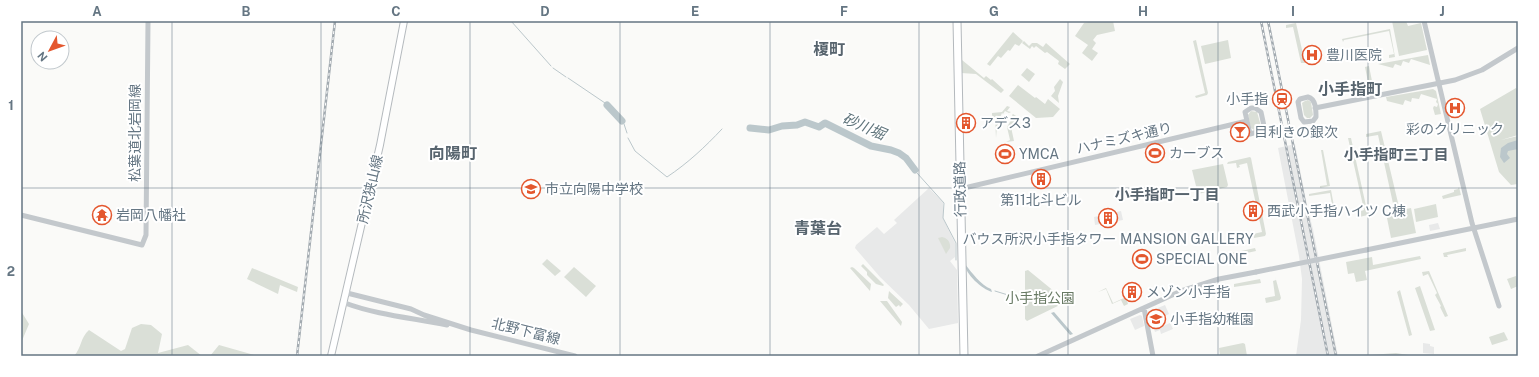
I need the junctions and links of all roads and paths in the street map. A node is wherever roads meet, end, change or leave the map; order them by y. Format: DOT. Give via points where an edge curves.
graph roads {
  1 [pos="148,21"];
  2 [pos="404,21"];
  3 [pos="957,21"];
  4 [pos="1424,21"];
  5 [pos="1518,48"];
  6 [pos="1439,83"];
  7 [pos="1315,108"];
  8 [pos="1247,121"];
  9 [pos="960,189"];
  10 [pos="21,215"];
  11 [pos="1518,219"];
  12 [pos="1474,228"];
  13 [pos="347,293"];
  14 [pos="345,303"];
  15 [pos="1499,306"];
  16 [pos="1144,308"];
  17 [pos="471,330"];
  18 [pos="331,356"];
  19 [pos="575,356"];
  20 [pos="964,356"];
  21 [pos="1038,356"];
  22 [pos="1154,356"];
  1 -- 10 [label="street, 松葉道北岩岡線" via="146,235 142,245"];
  2 -- 13 [label="main road, 所沢狭山線"];
  3 -- 9 [label="highway, 行政道路"];
  4 -- 6 [label="street"];
  5 -- 6 [label="street" via="1473,74"];
  6 -- 7 [label="street"];
  6 -- 12 [label="street"];
  7 -- 7 [label="street" via="1315,120 1304,122 1299,100 1310,97"];
  8 -- 8 [label="street" via="1245,112 1255,108 1261,112 1263,129 1250,134"];
  8 -- 9 [label="street, ハナミズキ通り"];
  9 -- 20 [label="highway, 行政道路"];
  11 -- 12 [label="street"];
  12 -- 15 [label="street"];
  12 -- 16 [label="street, bridge" via="1198,285"];
  13 -- 14 [label="main road, 所沢狭山線"];
  13 -- 17 [label="street" via="411,309"];
  14 -- 17 [label="street" via="408,319"];
  14 -- 18 [label="main road, 所沢狭山線"];
  16 -- 21 [label="street"];
  16 -- 22 [label="street"];
  17 -- 19 [label="street, 北野下富線"];
}
